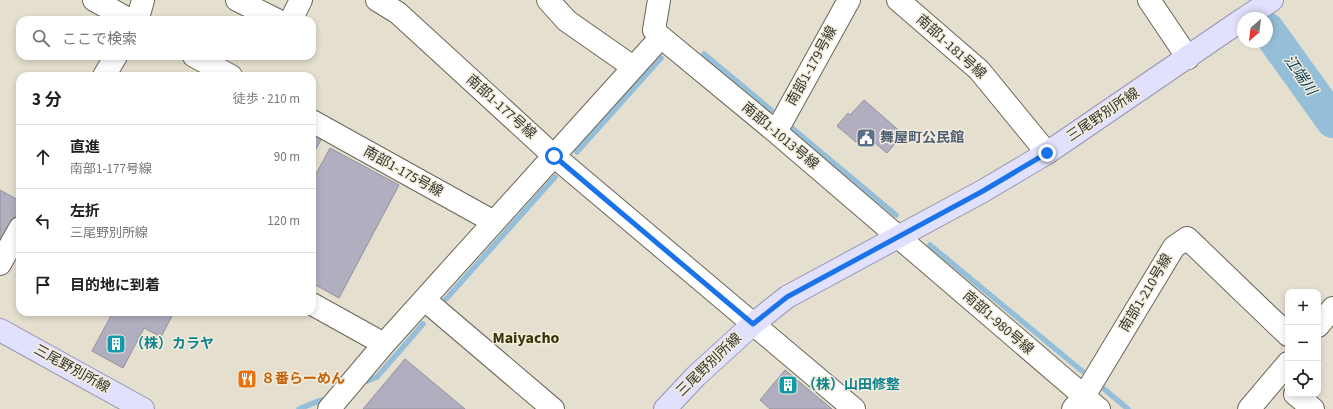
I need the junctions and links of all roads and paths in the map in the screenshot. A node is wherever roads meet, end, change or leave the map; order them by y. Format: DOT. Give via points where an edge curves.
graph roads {
  1 [pos="94,0"];
  2 [pos="143,0"];
  3 [pos="237,0"];
  4 [pos="301,0"];
  5 [pos="377,0"];
  6 [pos="548,0"];
  7 [pos="659,0"];
  8 [pos="848,0"];
  9 [pos="898,0"];
  10 [pos="1149,0"];
  11 [pos="1272,0"];
  12 [pos="1254,12"];
  13 [pos="123,16"];
  14 [pos="137,16"];
  15 [pos="269,16"];
  16 [pos="293,16"];
  17 [pos="1237,24"];
  18 [pos="661,37"];
  19 [pos="1193,55"];
  20 [pos="114,60"];
  21 [pos="201,60"];
  22 [pos="633,67"];
  23 [pos="106,72"];
  24 [pos="223,72"];
  25 [pos="316,123"];
  26 [pos="776,132"];
  27 [pos="1047,153"];
  28 [pos="554,156"];
  29 [pos="494,222"];
  30 [pos="16,235"];
  31 [pos="898,237"];
  32 [pos="0,264"];
  33 [pos="425,300"];
  34 [pos="316,306"];
  35 [pos="1333,308"];
  36 [pos="753,324"];
  37 [pos="1319,325"];
  38 [pos="0,330"];
  39 [pos="1285,332"];
  40 [pos="384,344"];
  41 [pos="1284,376"];
  42 [pos="1299,397"];
  43 [pos="1085,405"];
  44 [pos="143,409"];
  45 [pos="329,409"];
  46 [pos="553,409"];
  47 [pos="665,409"];
  48 [pos="854,409"];
  49 [pos="1249,409"];
  50 [pos="1313,409"];
  1 -- 13 [label="street"];
  2 -- 14 [label="street"];
  3 -- 15 [label="street"];
  4 -- 16 [label="street"];
  5 -- 28 [label="street, 南部1-177号線" via="398,13"];
  6 -- 22 [label="street" via="567,21"];
  7 -- 18 [label="street" via="654,30"];
  8 -- 26 [label="street, 南部1-179号線"];
  9 -- 27 [label="street, 南部1-181号線" via="979,70"];
  10 -- 19 [label="street"];
  11 -- 12 [label="main road, 三尾野別所線"];
  17 -- 19 [label="main road, 三尾野別所線"];
  18 -- 22 [label="street"];
  18 -- 26 [label="street, 南部1-1013号線"];
  19 -- 27 [label="main road, 三尾野別所線"];
  20 -- 23 [label="street"];
  21 -- 24 [label="street"];
  22 -- 28 [label="street"];
  25 -- 29 [label="street, 南部1-175号線"];
  26 -- 31 [label="street, 南部1-1013号線"];
  27 -- 31 [label="main road, 三尾野別所線"];
  28 -- 29 [label="street"];
  28 -- 36 [label="street, 南部1-177号線"];
  29 -- 33 [label="street"];
  30 -- 32 [label="street"];
  31 -- 36 [label="main road, 三尾野別所線" via="787,297"];
  31 -- 43 [label="street, 南部1-980号線"];
  33 -- 40 [label="street"];
  33 -- 46 [label="street"];
  34 -- 40 [label="street"];
  35 -- 37 [label="street"];
  36 -- 47 [label="main road, 三尾野別所線" via="696,376"];
  36 -- 48 [label="street, 南部1-177号線"];
  38 -- 44 [label="main road, 三尾野別所線"];
  39 -- 43 [label="street, 南部1-210号線" via="1187,238 1174,247"];
  40 -- 45 [label="street"];
  41 -- 49 [label="street"];
  42 -- 50 [label="street"];
}
